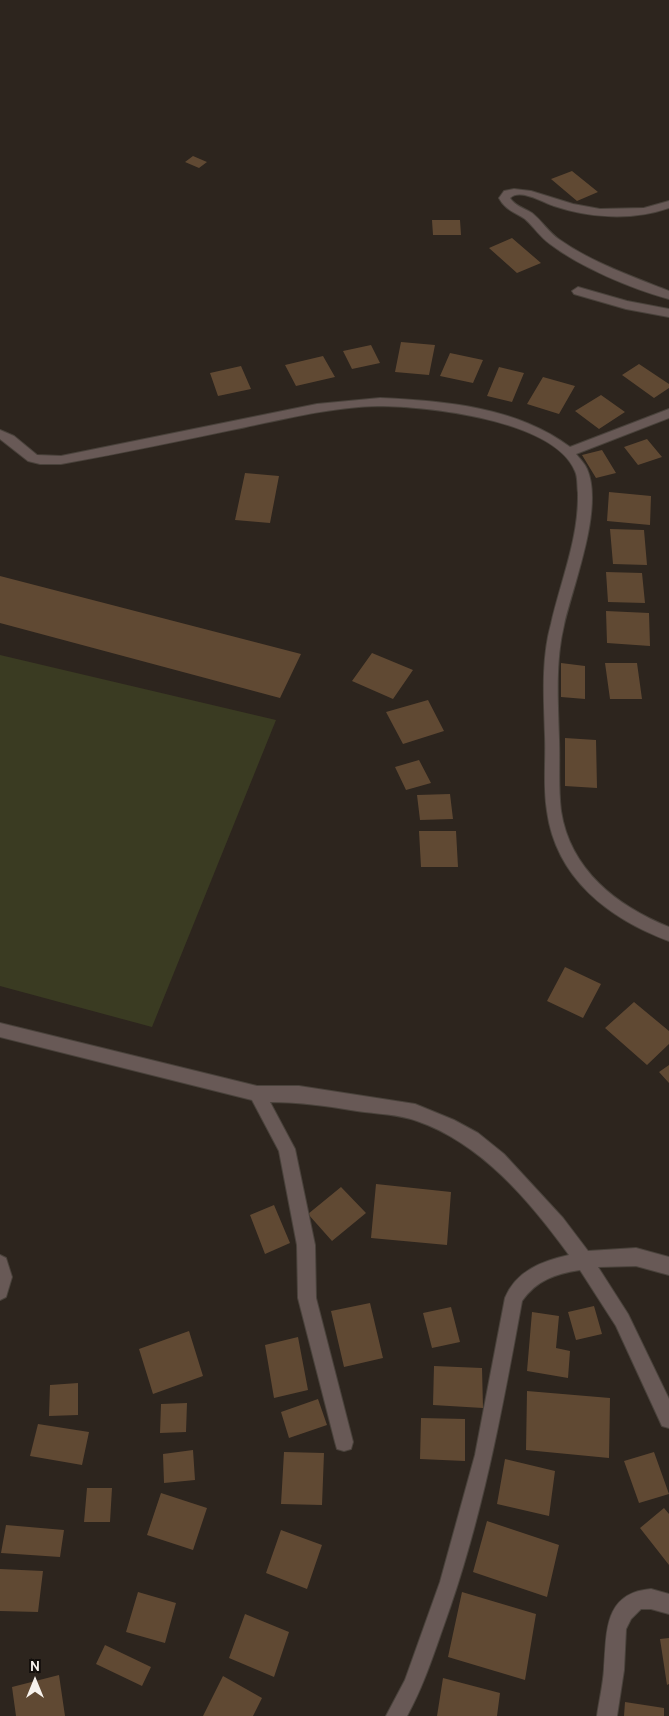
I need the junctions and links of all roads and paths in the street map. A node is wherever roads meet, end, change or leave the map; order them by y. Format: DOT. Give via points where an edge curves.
graph roads {
  1 [pos="669,204"];
  2 [pos="578,292"];
  3 [pos="669,295"];
  4 [pos="669,313"];
  5 [pos="669,413"];
  6 [pos="0,434"];
  7 [pos="569,452"];
  8 [pos="669,934"];
  9 [pos="0,1030"];
  10 [pos="257,1094"];
  11 [pos="584,1261"];
  12 [pos="0,1264"];
  13 [pos="669,1266"];
  14 [pos="0,1291"];
  15 [pos="669,1419"];
  16 [pos="344,1442"];
  17 [pos="669,1604"];
  18 [pos="396,1716"];
  19 [pos="607,1716"];
  1 -- 3 [label="street" via="644,210 602,212 568,207 525,193 513,192 504,198 549,238 572,253"];
  2 -- 4 [label="street" via="626,306"];
  5 -- 7 [label="street"];
  6 -- 7 [label="street" via="10,437 28,456 61,460 307,411 357,403 397,402 476,411 521,425 553,440"];
  7 -- 8 [label="street" via="580,468 586,511 556,627 550,672 554,813 563,845 579,874 597,894 627,916"];
  9 -- 10 [label="street"];
  10 -- 11 [label="street" via="299,1094 416,1112 448,1125 472,1138 498,1160 557,1224"];
  10 -- 16 [label="street" via="287,1149 306,1245 307,1298"];
  11 -- 13 [label="street" via="637,1257"];
  11 -- 15 [label="street" via="622,1320"];
  11 -- 18 [label="street" via="542,1271 514,1298 484,1455 450,1582 413,1685"];
  12 -- 14 [label="street" via="3,1277"];
  17 -- 19 [label="street" via="651,1599 637,1600 624,1612 616,1628"];
}
